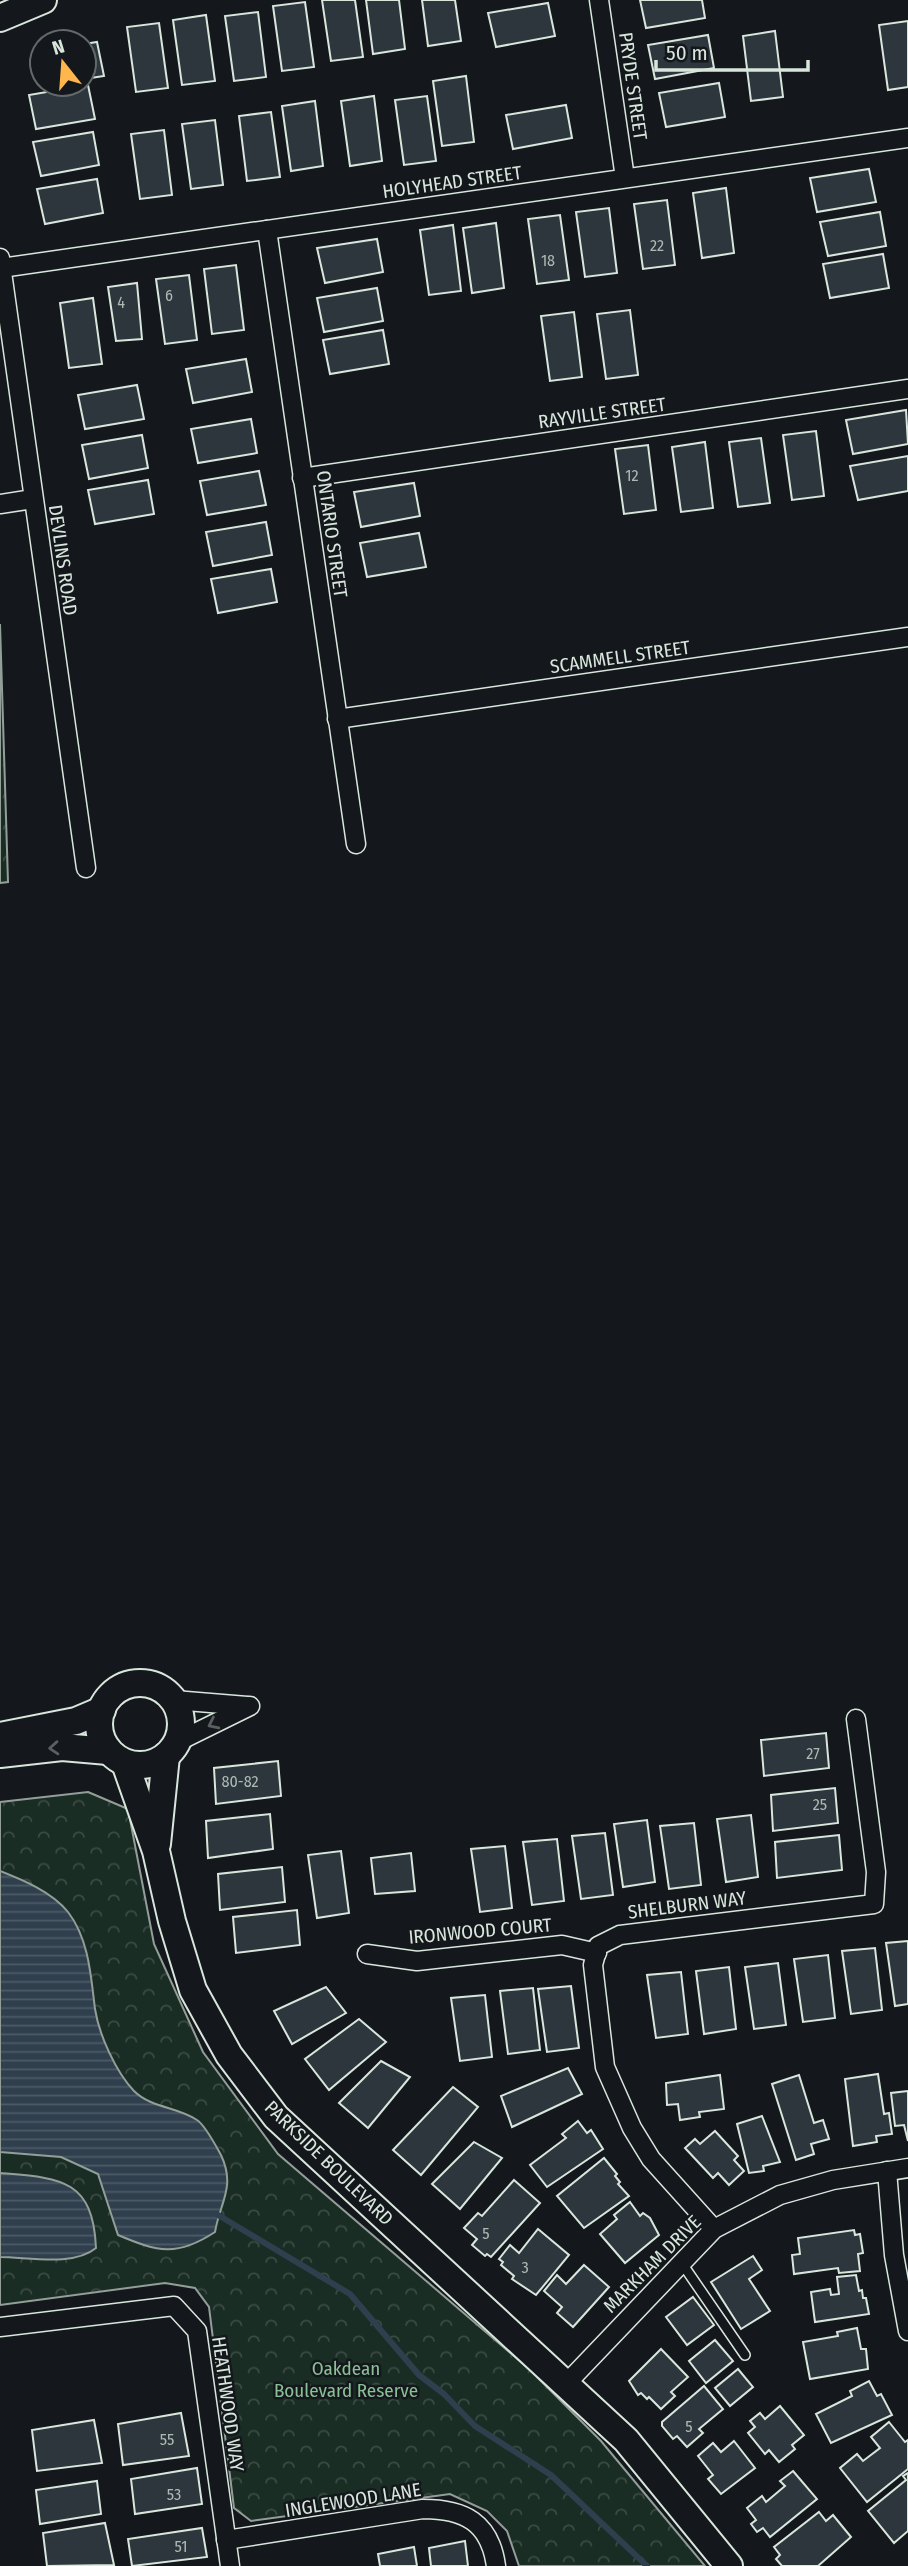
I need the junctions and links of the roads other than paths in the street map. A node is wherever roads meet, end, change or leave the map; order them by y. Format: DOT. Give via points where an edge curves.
graph roads {
  1 [pos="43,0"];
  2 [pos="598,0"];
  3 [pos="0,18"];
  4 [pos="907,142"];
  5 [pos="625,178"];
  6 [pos="267,230"];
  7 [pos="1,263"];
  8 [pos="908,389"];
  9 [pos="302,478"];
  10 [pos="33,499"];
  11 [pos="0,504"];
  12 [pos="908,637"];
  13 [pos="337,719"];
  14 [pos="356,844"];
  15 [pos="86,868"];
  16 [pos="174,1700"];
  17 [pos="102,1710"];
  18 [pos="856,1719"];
  19 [pos="0,1736"];
  20 [pos="172,1749"];
  21 [pos="0,1754"];
  22 [pos="117,1757"];
  23 [pos="156,1851"];
  24 [pos="597,1953"];
  25 [pos="367,1954"];
  26 [pos="908,2168"];
  27 [pos="887,2171"];
  28 [pos="715,2229"];
  29 [pos="681,2262"];
  30 [pos="0,2327"];
  31 [pos="908,2331"];
  32 [pos="745,2355"];
  33 [pos="565,2385"];
  34 [pos="226,2540"];
  35 [pos="230,2566"];
  36 [pos="496,2566"];
  37 [pos="729,2566"];
  1 -- 3 [label="street"];
  2 -- 5 [label="street, PRYDE STREET"];
  4 -- 5 [label="street, HOLYHEAD STREET"];
  5 -- 6 [label="street, HOLYHEAD STREET"];
  6 -- 7 [label="street, HOLYHEAD STREET"];
  6 -- 9 [label="street, ONTARIO STREET"];
  7 -- 10 [label="street, DEVLINS ROAD"];
  8 -- 9 [label="street, RAYVILLE STREET"];
  9 -- 13 [label="street, ONTARIO STREET"];
  10 -- 11 [label="street"];
  10 -- 15 [label="street, DEVLINS ROAD"];
  12 -- 13 [label="street, SCAMMELL STREET"];
  13 -- 14 [label="street, ONTARIO STREET"];
  16 -- 17 [label="street" via="156,1687 135,1684 115,1692"];
  16 -- 20 [label="street" via="181,1721"];
  16 -- 20 [label="street, one-way" via="250,1706"];
  17 -- 19 [label="street" via="76,1721"];
  17 -- 22 [label="street" via="100,1732"];
  18 -- 24 [label="street, SHELBURN WAY" via="876,1872 874,1904 620,1935 598,1946"];
  20 -- 22 [label="street" via="145,1765"];
  20 -- 23 [label="street, PARKSIDE BOULEVARD"];
  22 -- 21 [label="street, one-way" via="62,1747"];
  22 -- 23 [label="street, PARKSIDE BOULEVARD"];
  23 -- 33 [label="street, PARKSIDE BOULEVARD" via="193,1990 229,2055 276,2117"];
  24 -- 25 [label="street, IRONWOOD COURT" via="562,1945 417,1962"];
  24 -- 28 [label="street" via="593,1965 609,2077 651,2159"];
  26 -- 27 [label="street, MARKHAM DRIVE"];
  27 -- 28 [label="street, MARKHAM DRIVE" via="780,2195"];
  27 -- 31 [label="street" via="894,2255"];
  28 -- 29 [label="street, MARKHAM DRIVE"];
  29 -- 32 [label="lane"];
  29 -- 33 [label="street, MARKHAM DRIVE"];
  30 -- 34 [label="street, HEATHWOOD WAY" via="174,2306 197,2331"];
  33 -- 37 [label="street, PARKSIDE BOULEVARD" via="626,2440"];
  34 -- 35 [label="street, HEATHWOOD WAY"];
  34 -- 36 [label="street, INGLEWOOD LANE" via="424,2509 450,2509 480,2526"];
}
